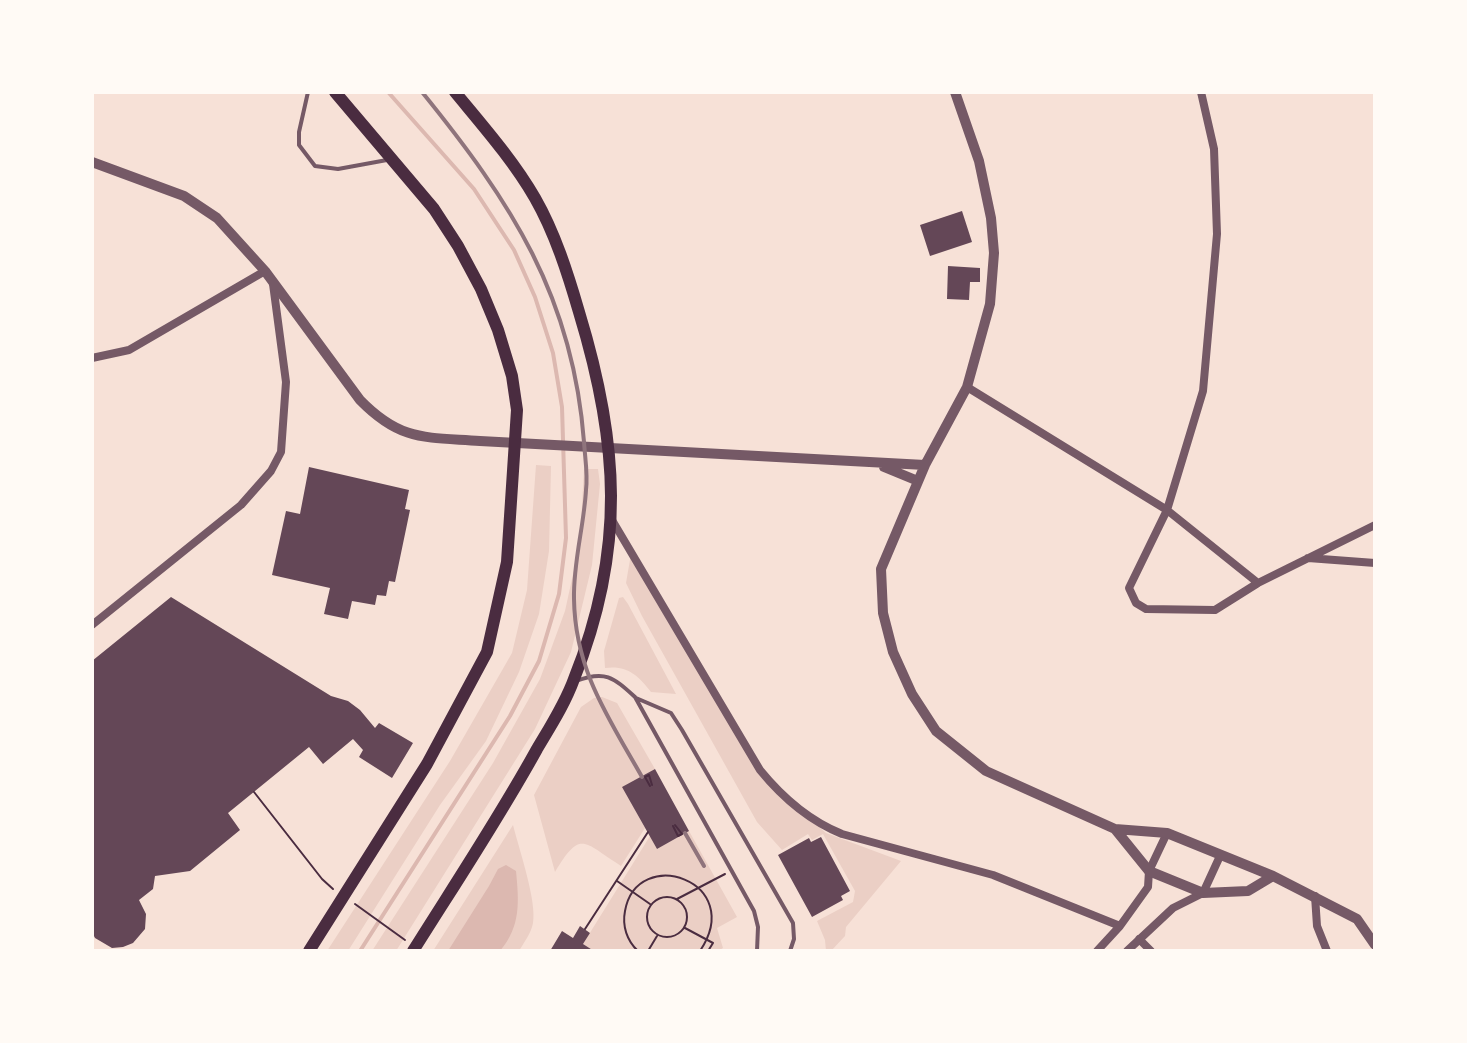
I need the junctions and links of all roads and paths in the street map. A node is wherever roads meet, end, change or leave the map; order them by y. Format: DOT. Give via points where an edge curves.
graph roads {
  1 [pos="308,92"];
  2 [pos="335,92"];
  3 [pos="455,92"];
  4 [pos="955,92"];
  5 [pos="1201,92"];
  6 [pos="393,159"];
  7 [pos="92,162"];
  8 [pos="265,271"];
  9 [pos="273,283"];
  10 [pos="92,358"];
  11 [pos="967,387"];
  12 [pos="514,441"];
  13 [pos="609,449"];
  14 [pos="878,465"];
  15 [pos="925,465"];
  16 [pos="918,481"];
  17 [pos="1167,510"];
  18 [pos="612,520"];
  19 [pos="1375,525"];
  20 [pos="1307,558"];
  21 [pos="1375,563"];
  22 [pos="1258,583"];
  23 [pos="92,625"];
  24 [pos="574,682"];
  25 [pos="635,697"];
  26 [pos="254,792"];
  27 [pos="1115,829"];
  28 [pos="648,832"];
  29 [pos="1167,833"];
  30 [pos="1220,856"];
  31 [pos="731,870"];
  32 [pos="1149,871"];
  33 [pos="1273,876"];
  34 [pos="617,881"];
  35 [pos="699,888"];
  36 [pos="633,891"];
  37 [pos="1203,893"];
  38 [pos="344,896"];
  39 [pos="1315,896"];
  40 [pos="676,900"];
  41 [pos="651,905"];
  42 [pos="1120,926"];
  43 [pos="684,927"];
  44 [pos="585,929"];
  45 [pos="394,933"];
  46 [pos="657,935"];
  47 [pos="1139,939"];
  48 [pos="707,940"];
  49 [pos="1375,945"];
  50 [pos="309,951"];
  51 [pos="413,951"];
  52 [pos="638,951"];
  53 [pos="648,951"];
  54 [pos="700,951"];
  55 [pos="708,951"];
  56 [pos="757,951"];
  57 [pos="790,951"];
  58 [pos="1097,951"];
  59 [pos="1127,951"];
  60 [pos="1151,951"];
  61 [pos="1327,951"];
  1 -- 6 [label="lane" via="299,145 315,166 338,169"];
  2 -- 6 [label="main road"];
  3 -- 13 [label="main road" via="536,200 559,252 593,357"];
  4 -- 11 [label="street" via="979,161 994,253 990,304"];
  5 -- 17 [label="street" via="1214,149 1217,234 1203,391"];
  6 -- 12 [label="main road" via="434,209 481,289 512,376"];
  7 -- 8 [label="street" via="184,196 217,218"];
  8 -- 9 [label="street"];
  8 -- 10 [label="street" via="129,350"];
  9 -- 12 [label="street" via="360,400 385,424 419,436"];
  9 -- 23 [label="street" via="286,382 281,452 271,471 241,505"];
  11 -- 15 [label="street"];
  11 -- 17 [label="street"];
  12 -- 13 [label="street"];
  12 -- 38 [label="main road" via="507,562 487,652 427,764"];
  13 -- 14 [label="street"];
  13 -- 18 [label="main road"];
  14 -- 15 [label="street"];
  14 -- 16 [label="street"];
  15 -- 16 [label="street"];
  16 -- 27 [label="street" via="881,569 883,613 912,694 936,731 986,771"];
  17 -- 22 [label="street"];
  17 -- 22 [label="street" via="1129,588 1136,603 1146,609 1215,610"];
  18 -- 24 [label="main road" via="599,607"];
  18 -- 42 [label="street" via="760,770 794,804 842,834 993,875"];
  19 -- 20 [label="street"];
  20 -- 21 [label="street"];
  20 -- 22 [label="street"];
  24 -- 25 [label="lane" via="593,674 608,676"];
  24 -- 51 [label="main road"];
  25 -- 31 [label="lane"];
  25 -- 57 [label="lane" via="671,713 682,730 793,923"];
  26 -- 38 [label="path" via="322,879"];
  27 -- 29 [label="street"];
  27 -- 32 [label="street"];
  28 -- 34 [label="path"];
  29 -- 30 [label="street"];
  29 -- 32 [label="street"];
  30 -- 33 [label="street"];
  30 -- 37 [label="street"];
  31 -- 35 [label="path"];
  31 -- 56 [label="lane" via="754,911"];
  32 -- 37 [label="street"];
  32 -- 42 [label="street" via="1148,887"];
  33 -- 37 [label="street" via="1248,891"];
  33 -- 39 [label="street"];
  34 -- 36 [label="path"];
  34 -- 44 [label="path"];
  35 -- 36 [label="path" via="674,875 645,881"];
  35 -- 40 [label="path"];
  35 -- 48 [label="path" via="712,913"];
  36 -- 41 [label="path"];
  36 -- 52 [label="path" via="623,919"];
  37 -- 47 [label="street" via="1173,908"];
  38 -- 45 [label="path"];
  38 -- 50 [label="main road"];
  39 -- 49 [label="street" via="1357,919"];
  39 -- 61 [label="street" via="1317,926"];
  40 -- 41 [label="path" via="663,898"];
  40 -- 43 [label="path" via="687,915"];
  41 -- 46 [label="path" via="648,924"];
  42 -- 58 [label="street"];
  43 -- 46 [label="path" via="669,937"];
  43 -- 48 [label="path"];
  46 -- 53 [label="path"];
  47 -- 59 [label="street"];
  47 -- 60 [label="street"];
  48 -- 54 [label="path"];
  48 -- 55 [label="path" via="713,943"];
}
